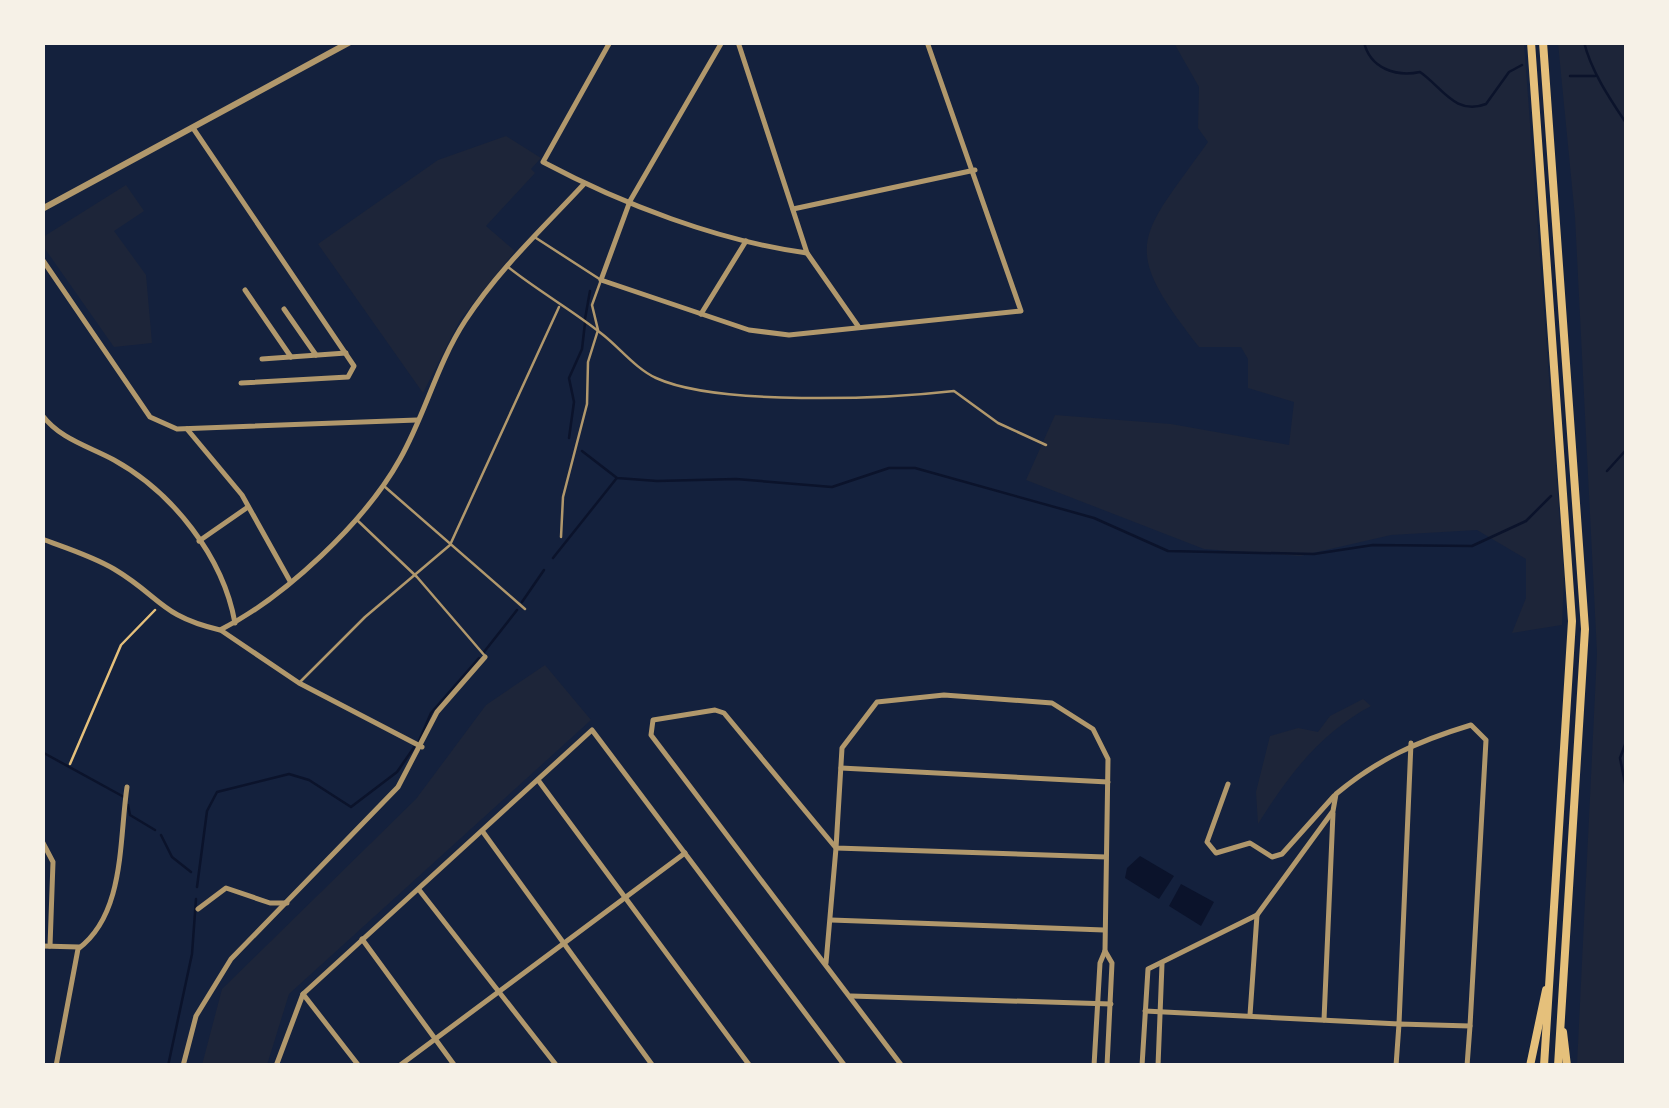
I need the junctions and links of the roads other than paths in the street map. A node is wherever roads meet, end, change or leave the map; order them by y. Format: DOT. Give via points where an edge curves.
graph roads {
  1 [pos="350,42"];
  2 [pos="610,42"];
  3 [pos="722,42"];
  4 [pos="738,42"];
  5 [pos="927,42"];
  6 [pos="1531,42"];
  7 [pos="1543,42"];
  8 [pos="193,128"];
  9 [pos="975,170"];
  10 [pos="584,184"];
  11 [pos="630,201"];
  12 [pos="42,209"];
  13 [pos="793,210"];
  14 [pos="534,237"];
  15 [pos="746,241"];
  16 [pos="807,252"];
  17 [pos="42,259"];
  18 [pos="507,266"];
  19 [pos="601,280"];
  20 [pos="245,290"];
  21 [pos="560,307"];
  22 [pos="284,309"];
  23 [pos="700,314"];
  24 [pos="858,326"];
  25 [pos="598,330"];
  26 [pos="346,353"];
  27 [pos="316,355"];
  28 [pos="291,357"];
  29 [pos="262,359"];
  30 [pos="240,383"];
  31 [pos="42,415"];
  32 [pos="416,420"];
  33 [pos="187,429"];
  34 [pos="1046,445"];
  35 [pos="382,485"];
  36 [pos="248,507"];
  37 [pos="356,519"];
  38 [pos="561,537"];
  39 [pos="42,539"];
  40 [pos="199,541"];
  41 [pos="450,545"];
  42 [pos="418,577"];
  43 [pos="290,581"];
  44 [pos="525,609"];
  45 [pos="235,623"];
  46 [pos="220,630"];
  47 [pos="486,657"];
  48 [pos="299,683"];
  49 [pos="1411,743"];
  50 [pos="422,747"];
  51 [pos="841,768"];
  52 [pos="538,780"];
  53 [pos="1108,782"];
  54 [pos="1228,784"];
  55 [pos="127,787"];
  56 [pos="1336,794"];
  57 [pos="1333,810"];
  58 [pos="483,832"];
  59 [pos="42,841"];
  60 [pos="836,848"];
  61 [pos="685,852"];
  62 [pos="1106,857"];
  63 [pos="419,890"];
  64 [pos="626,899"];
  65 [pos="287,903"];
  66 [pos="198,909"];
  67 [pos="1257,915"];
  68 [pos="831,920"];
  69 [pos="1104,930"];
  70 [pos="362,939"];
  71 [pos="565,944"];
  72 [pos="46,946"];
  73 [pos="79,948"];
  74 [pos="1105,951"];
  75 [pos="1162,962"];
  76 [pos="1552,962"];
  77 [pos="826,963"];
  78 [pos="502,992"];
  79 [pos="303,994"];
  80 [pos="850,996"];
  81 [pos="1099,1004"];
  82 [pos="1111,1004"];
  83 [pos="1561,1008"];
  84 [pos="1145,1011"];
  85 [pos="1161,1011"];
  86 [pos="1250,1015"];
  87 [pos="1324,1020"];
  88 [pos="1399,1024"];
  89 [pos="1470,1026"];
  90 [pos="437,1041"];
  91 [pos="843,1065"];
  92 [pos="56,1066"];
  93 [pos="184,1066"];
  94 [pos="276,1066"];
  95 [pos="359,1066"];
  96 [pos="399,1066"];
  97 [pos="456,1066"];
  98 [pos="557,1066"];
  99 [pos="653,1066"];
  100 [pos="750,1066"];
  101 [pos="902,1066"];
  102 [pos="1094,1066"];
  103 [pos="1107,1066"];
  104 [pos="1142,1066"];
  105 [pos="1158,1066"];
  106 [pos="1396,1066"];
  107 [pos="1468,1066"];
  108 [pos="1530,1066"];
  109 [pos="1544,1066"];
  110 [pos="1558,1066"];
  111 [pos="1567,1066"];
  1 -- 8 [label="street"];
  2 -- 10 [label="street" via="543,162"];
  3 -- 11 [label="street"];
  4 -- 13 [label="street"];
  5 -- 9 [label="street"];
  6 -- 76 [label="main road" via="1572,621"];
  7 -- 83 [label="main road" via="1584,612"];
  8 -- 12 [label="street"];
  8 -- 26 [label="street"];
  9 -- 13 [label="street"];
  9 -- 24 [label="street" via="1020,311"];
  10 -- 11 [label="street"];
  10 -- 14 [label="street"];
  11 -- 15 [label="street"];
  11 -- 19 [label="street"];
  13 -- 16 [label="street"];
  14 -- 18 [label="street"];
  14 -- 19 [label="lane"];
  15 -- 16 [label="street"];
  15 -- 23 [label="street"];
  16 -- 24 [label="street"];
  17 -- 33 [label="street" via="150,417"];
  18 -- 21 [label="lane"];
  18 -- 32 [label="street" via="464,323"];
  19 -- 23 [label="street"];
  19 -- 25 [label="lane" via="592,305"];
  20 -- 28 [label="street"];
  21 -- 25 [label="lane"];
  21 -- 41 [label="lane"];
  22 -- 27 [label="street"];
  23 -- 24 [label="street" via="789,335"];
  25 -- 34 [label="lane" via="653,377 704,393 954,391 998,423"];
  25 -- 38 [label="lane" via="588,404 563,497"];
  26 -- 27 [label="street"];
  26 -- 30 [label="street" via="354,366 348,376"];
  27 -- 28 [label="street"];
  28 -- 29 [label="street"];
  31 -- 40 [label="street" via="60,434 155,488"];
  32 -- 33 [label="street"];
  32 -- 35 [label="street"];
  33 -- 36 [label="street"];
  35 -- 37 [label="street"];
  35 -- 41 [label="lane"];
  36 -- 40 [label="street"];
  36 -- 43 [label="street"];
  37 -- 42 [label="lane"];
  37 -- 43 [label="street"];
  39 -- 46 [label="street" via="120,572 158,606 190,623"];
  40 -- 45 [label="street" via="227,592"];
  41 -- 42 [label="lane"];
  41 -- 44 [label="lane"];
  42 -- 47 [label="lane"];
  42 -- 48 [label="lane" via="365,616"];
  43 -- 45 [label="street"];
  45 -- 46 [label="street"];
  46 -- 48 [label="street"];
  47 -- 50 [label="street" via="437,712"];
  48 -- 50 [label="street"];
  49 -- 56 [label="street"];
  49 -- 88 [label="street"];
  49 -- 89 [label="street" via="1471,725 1486,740"];
  50 -- 65 [label="street" via="398,788"];
  51 -- 53 [label="street"];
  51 -- 53 [label="street" via="842,748 877,702 944,696 1052,703 1093,730 1108,759"];
  51 -- 60 [label="street"];
  52 -- 58 [label="street"];
  52 -- 61 [label="street" via="592,730"];
  52 -- 64 [label="street"];
  53 -- 62 [label="street"];
  54 -- 56 [label="street" via="1207,842 1216,853 1250,843 1272,857 1282,854"];
  55 -- 73 [label="street" via="110,911"];
  56 -- 57 [label="street"];
  57 -- 67 [label="street"];
  57 -- 87 [label="street"];
  58 -- 63 [label="street"];
  58 -- 71 [label="street"];
  59 -- 72 [label="street" via="53,862"];
  60 -- 62 [label="street"];
  60 -- 68 [label="street"];
  60 -- 77 [label="street" via="724,713 651,723 651,735"];
  61 -- 64 [label="street"];
  61 -- 91 [label="street"];
  62 -- 69 [label="street"];
  63 -- 70 [label="street"];
  63 -- 78 [label="street"];
  64 -- 71 [label="street"];
  64 -- 100 [label="street"];
  65 -- 66 [label="street" via="226,888"];
  65 -- 93 [label="street" via="231,959 196,1016"];
  67 -- 75 [label="street"];
  67 -- 86 [label="street"];
  68 -- 69 [label="street"];
  68 -- 77 [label="street"];
  69 -- 74 [label="street"];
  70 -- 79 [label="street"];
  70 -- 90 [label="street"];
  71 -- 78 [label="street"];
  71 -- 99 [label="street"];
  72 -- 73 [label="street"];
  73 -- 92 [label="street"];
  74 -- 81 [label="street"];
  74 -- 82 [label="street" via="1112,963"];
  75 -- 84 [label="street" via="1148,970"];
  75 -- 85 [label="street"];
  76 -- 108 [label="main road"];
  76 -- 109 [label="main road"];
  77 -- 80 [label="street"];
  78 -- 90 [label="street"];
  78 -- 98 [label="street"];
  79 -- 94 [label="street"];
  79 -- 95 [label="street"];
  80 -- 81 [label="street"];
  80 -- 101 [label="street"];
  81 -- 82 [label="street"];
  81 -- 102 [label="street"];
  82 -- 103 [label="street"];
  83 -- 110 [label="main road"];
  83 -- 111 [label="main road"];
  84 -- 85 [label="street"];
  84 -- 104 [label="street"];
  85 -- 86 [label="street"];
  85 -- 105 [label="street"];
  86 -- 87 [label="street"];
  87 -- 88 [label="street"];
  88 -- 89 [label="street"];
  88 -- 106 [label="street"];
  89 -- 107 [label="street"];
  90 -- 96 [label="street"];
  90 -- 97 [label="street"];
}
